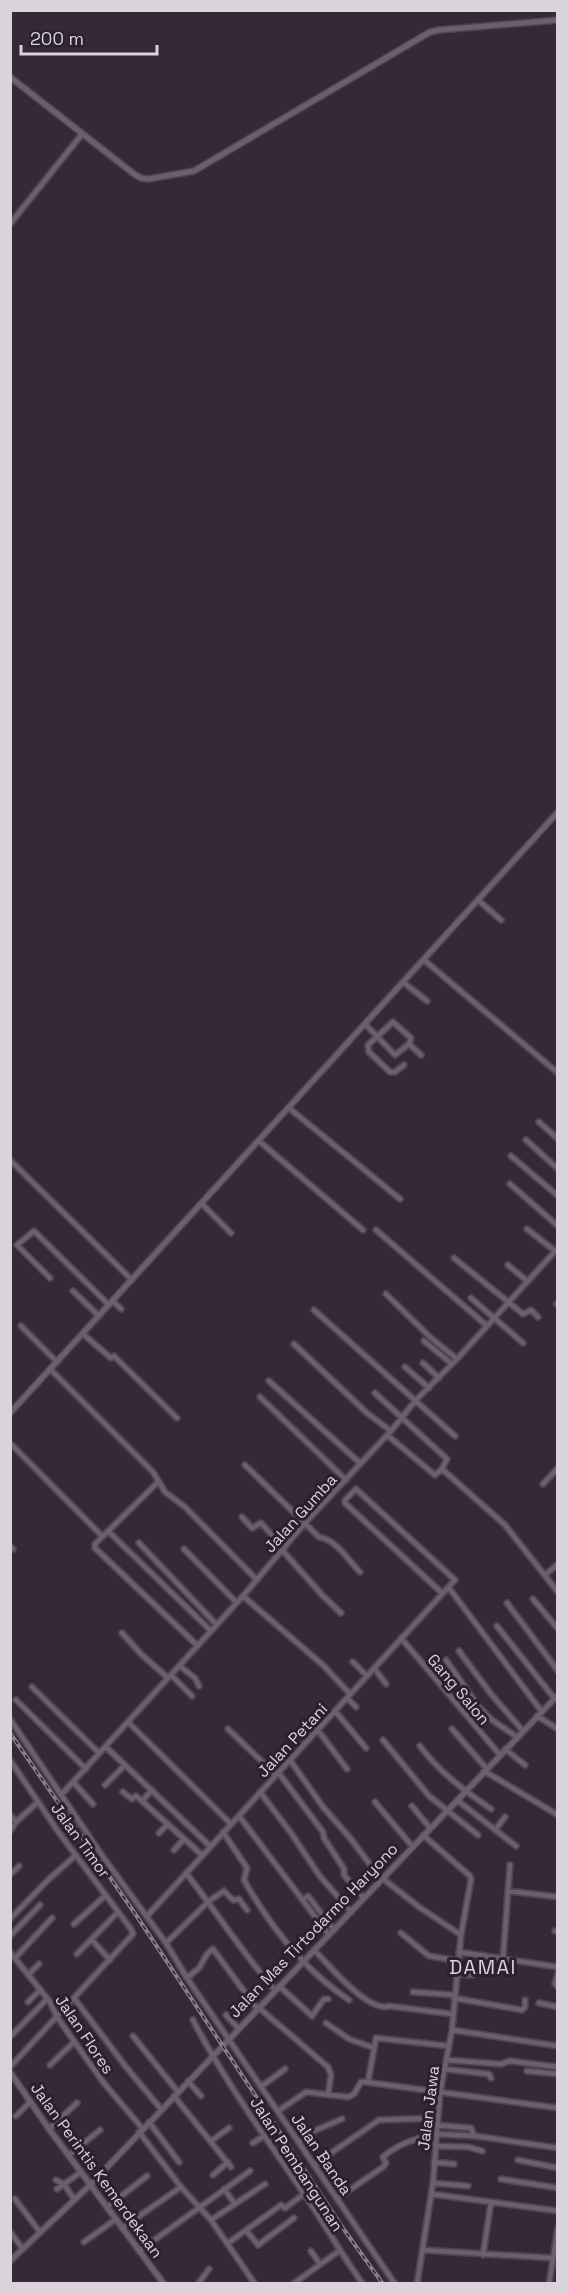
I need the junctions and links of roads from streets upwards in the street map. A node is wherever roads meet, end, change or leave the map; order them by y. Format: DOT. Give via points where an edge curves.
graph roads {
  1 [pos="558,20"];
  2 [pos="10,77"];
  3 [pos="82,134"];
  4 [pos="10,224"];
  5 [pos="558,812"];
  6 [pos="478,900"];
  7 [pos="501,920"];
  8 [pos="424,960"];
  9 [pos="403,982"];
  10 [pos="428,1001"];
  11 [pos="365,1024"];
  12 [pos="378,1037"];
  13 [pos="409,1044"];
  14 [pos="421,1055"];
  15 [pos="404,1065"];
  16 [pos="558,1073"];
  17 [pos="289,1108"];
  18 [pos="539,1122"];
  19 [pos="558,1139"];
  20 [pos="526,1140"];
  21 [pos="259,1141"];
  22 [pos="511,1156"];
  23 [pos="10,1160"];
  24 [pos="558,1169"];
  25 [pos="510,1184"];
  26 [pos="558,1197"];
  27 [pos="400,1199"];
  28 [pos="202,1204"];
  29 [pos="558,1226"];
  30 [pos="527,1229"];
  31 [pos="363,1230"];
  32 [pos="376,1230"];
  33 [pos="231,1233"];
  34 [pos="556,1250"];
  35 [pos="454,1258"];
  36 [pos="508,1265"];
  37 [pos="50,1278"];
  38 [pos="132,1280"];
  39 [pos="527,1281"];
  40 [pos="73,1291"];
  41 [pos="386,1294"];
  42 [pos="471,1298"];
  43 [pos="507,1302"];
  44 [pos="111,1303"];
  45 [pos="121,1309"];
  46 [pos="314,1310"];
  47 [pos="99,1316"];
  48 [pos="494,1317"];
  49 [pos="538,1317"];
  50 [pos="486,1325"];
  51 [pos="21,1326"];
  52 [pos="83,1334"];
  53 [pos="424,1341"];
  54 [pos="523,1342"];
  55 [pos="294,1344"];
  56 [pos="457,1359"];
  57 [pos="57,1362"];
  58 [pos="423,1363"];
  59 [pos="452,1364"];
  60 [pos="405,1367"];
  61 [pos="51,1369"];
  62 [pos="439,1378"];
  63 [pos="269,1381"];
  64 [pos="429,1388"];
  65 [pos="375,1393"];
  66 [pos="260,1397"];
  67 [pos="416,1400"];
  68 [pos="10,1413"];
  69 [pos="403,1416"];
  70 [pos="177,1418"];
  71 [pos="389,1433"];
  72 [pos="455,1436"];
  73 [pos="10,1443"];
  74 [pos="360,1463"];
  75 [pos="245,1465"];
  76 [pos="558,1468"];
  77 [pos="442,1469"];
  78 [pos="346,1480"];
  79 [pos="158,1482"];
  80 [pos="543,1484"];
  81 [pos="341,1486"];
  82 [pos="349,1495"];
  83 [pos="242,1517"];
  84 [pos="305,1523"];
  85 [pos="108,1532"];
  86 [pos="102,1536"];
  87 [pos="139,1543"];
  88 [pos="184,1549"];
  89 [pos="283,1549"];
  90 [pos="557,1565"];
  91 [pos="360,1572"];
  92 [pos="545,1575"];
  93 [pos="257,1580"];
  94 [pos="449,1588"];
  95 [pos="558,1592"];
  96 [pos="442,1593"];
  97 [pos="243,1596"];
  98 [pos="533,1599"];
  99 [pos="236,1602"];
  100 [pos="507,1603"];
  101 [pos="341,1613"];
  102 [pos="216,1624"];
  103 [pos="497,1626"];
  104 [pos="558,1629"];
  105 [pos="211,1631"];
  106 [pos="122,1633"];
  107 [pos="401,1638"];
  108 [pos="198,1646"];
  109 [pos="459,1651"];
  110 [pos="446,1660"];
  111 [pos="353,1662"];
  112 [pos="180,1666"];
  113 [pos="374,1668"];
  114 [pos="558,1671"];
  115 [pos="169,1676"];
  116 [pos="367,1676"];
  117 [pos="386,1684"];
  118 [pos="199,1686"];
  119 [pos="32,1687"];
  120 [pos="192,1696"];
  121 [pos="348,1696"];
  122 [pos="556,1697"];
  123 [pos="16,1700"];
  124 [pos="356,1707"];
  125 [pos="335,1711"];
  126 [pos="539,1714"];
  127 [pos="10,1719"];
  128 [pos="128,1722"];
  129 [pos="228,1729"];
  130 [pos="453,1729"];
  131 [pos="558,1729"];
  132 [pos="317,1730"];
  133 [pos="523,1731"];
  134 [pos="517,1737"];
  135 [pos="383,1740"];
  136 [pos="420,1746"];
  137 [pos="106,1747"];
  138 [pos="366,1748"];
  139 [pos="505,1749"];
  140 [pos="99,1753"];
  141 [pos="500,1755"];
  142 [pos="10,1760"];
  143 [pos="290,1760"];
  144 [pos="525,1764"];
  145 [pos="125,1765"];
  146 [pos="86,1769"];
  147 [pos="347,1769"];
  148 [pos="485,1770"];
  149 [pos="277,1774"];
  150 [pos="74,1783"];
  151 [pos="105,1785"];
  152 [pos="152,1790"];
  153 [pos="465,1791"];
  154 [pos="123,1792"];
  155 [pos="260,1792"];
  156 [pos="61,1795"];
  157 [pos="132,1799"];
  158 [pos="458,1800"];
  159 [pos="142,1801"];
  160 [pos="38,1802"];
  161 [pos="375,1802"];
  162 [pos="93,1804"];
  163 [pos="127,1804"];
  164 [pos="168,1805"];
  165 [pos="412,1806"];
  166 [pos="323,1807"];
  167 [pos="491,1809"];
  168 [pos="448,1810"];
  169 [pos="10,1815"];
  170 [pos="158,1815"];
  171 [pos="558,1815"];
  172 [pos="239,1816"];
  173 [pos="312,1816"];
  174 [pos="505,1817"];
  175 [pos="184,1821"];
  176 [pos="16,1822"];
  177 [pos="168,1824"];
  178 [pos="231,1824"];
  179 [pos="430,1828"];
  180 [pos="175,1830"];
  181 [pos="495,1830"];
  182 [pos="10,1831"];
  183 [pos="223,1832"];
  184 [pos="159,1833"];
  185 [pos="423,1835"];
  186 [pos="478,1835"];
  187 [pos="184,1839"];
  188 [pos="210,1846"];
  189 [pos="412,1846"];
  190 [pos="516,1846"];
  191 [pos="174,1850"];
  192 [pos="76,1855"];
  193 [pos="202,1855"];
  194 [pos="510,1865"];
  195 [pos="19,1866"];
  196 [pos="186,1873"];
  197 [pos="10,1875"];
  198 [pos="382,1878"];
  199 [pos="508,1890"];
  200 [pos="106,1895"];
  201 [pos="558,1897"];
  202 [pos="364,1898"];
  203 [pos="302,1900"];
  204 [pos="209,1901"];
  205 [pos="39,1905"];
  206 [pos="247,1910"];
  207 [pos="118,1912"];
  208 [pos="351,1912"];
  209 [pos="147,1916"];
  210 [pos="52,1918"];
  211 [pos="10,1919"];
  212 [pos="74,1924"];
  213 [pos="334,1930"];
  214 [pos="401,1933"];
  215 [pos="329,1935"];
  216 [pos="461,1935"];
  217 [pos="10,1936"];
  218 [pos="92,1940"];
  219 [pos="166,1943"];
  220 [pos="314,1950"];
  221 [pos="10,1952"];
  222 [pos="459,1952"];
  223 [pos="77,1954"];
  224 [pos="15,1958"];
  225 [pos="503,1958"];
  226 [pos="110,1960"];
  227 [pos="459,1961"];
  228 [pos="302,1962"];
  229 [pos="39,1964"];
  230 [pos="558,1967"];
  231 [pos="558,1973"];
  232 [pos="458,1974"];
  233 [pos="28,1975"];
  234 [pos="472,1976"];
  235 [pos="187,1978"];
  236 [pos="558,1987"];
  237 [pos="277,1988"];
  238 [pos="40,1990"];
  239 [pos="413,1992"];
  240 [pos="454,1996"];
  241 [pos="74,1998"];
  242 [pos="47,1999"];
  243 [pos="328,1999"];
  244 [pos="350,2000"];
  245 [pos="525,2000"];
  246 [pos="28,2002"];
  247 [pos="539,2002"];
  248 [pos="558,2007"];
  249 [pos="257,2008"];
  250 [pos="452,2014"];
  251 [pos="226,2015"];
  252 [pos="57,2017"];
  253 [pos="193,2020"];
  254 [pos="326,2023"];
  255 [pos="238,2028"];
  256 [pos="452,2030"];
  257 [pos="133,2036"];
  258 [pos="10,2037"];
  259 [pos="229,2038"];
  260 [pos="74,2042"];
  261 [pos="449,2046"];
  262 [pos="558,2046"];
  263 [pos="374,2048"];
  264 [pos="212,2057"];
  265 [pos="446,2060"];
  266 [pos="50,2065"];
  267 [pos="10,2067"];
  268 [pos="558,2067"];
  269 [pos="285,2069"];
  270 [pos="444,2069"];
  271 [pos="527,2071"];
  272 [pos="10,2072"];
  273 [pos="558,2074"];
  274 [pos="491,2079"];
  275 [pos="189,2081"];
  276 [pos="368,2082"];
  277 [pos="262,2086"];
  278 [pos="440,2093"];
  279 [pos="176,2094"];
  280 [pos="328,2095"];
  281 [pos="201,2096"];
  282 [pos="30,2102"];
  283 [pos="77,2103"];
  284 [pos="558,2108"];
  285 [pos="161,2109"];
  286 [pos="278,2110"];
  287 [pos="16,2116"];
  288 [pos="438,2118"];
  289 [pos="342,2119"];
  290 [pos="148,2122"];
  291 [pos="436,2125"];
  292 [pos="229,2128"];
  293 [pos="49,2129"];
  294 [pos="100,2130"];
  295 [pos="140,2130"];
  296 [pos="436,2134"];
  297 [pos="459,2135"];
  298 [pos="264,2136"];
  299 [pos="474,2136"];
  300 [pos="423,2137"];
  301 [pos="211,2141"];
  302 [pos="253,2142"];
  303 [pos="300,2142"];
  304 [pos="435,2146"];
  305 [pos="458,2146"];
  306 [pos="558,2148"];
  307 [pos="482,2151"];
  308 [pos="69,2155"];
  309 [pos="518,2160"];
  310 [pos="179,2162"];
  311 [pos="434,2162"];
  312 [pos="315,2164"];
  313 [pos="454,2164"];
  314 [pos="558,2168"];
  315 [pos="250,2171"];
  316 [pos="81,2172"];
  317 [pos="213,2175"];
  318 [pos="147,2176"];
  319 [pos="501,2179"];
  320 [pos="56,2180"];
  321 [pos="433,2183"];
  322 [pos="64,2184"];
  323 [pos="265,2184"];
  324 [pos="90,2185"];
  325 [pos="468,2186"];
  326 [pos="181,2187"];
  327 [pos="558,2187"];
  328 [pos="57,2189"];
  329 [pos="224,2189"];
  330 [pos="304,2194"];
  331 [pos="431,2194"];
  332 [pos="338,2198"];
  333 [pos="15,2199"];
  334 [pos="74,2199"];
  335 [pos="491,2202"];
  336 [pos="235,2204"];
  337 [pos="107,2207"];
  338 [pos="200,2207"];
  339 [pos="558,2211"];
  340 [pos="294,2218"];
  341 [pos="116,2219"];
  342 [pos="211,2220"];
  343 [pos="123,2228"];
  344 [pos="558,2228"];
  345 [pos="246,2230"];
  346 [pos="10,2232"];
  347 [pos="40,2232"];
  348 [pos="84,2242"];
  349 [pos="228,2243"];
  350 [pos="23,2249"];
  351 [pos="556,2249"];
  352 [pos="423,2250"];
  353 [pos="140,2251"];
  354 [pos="311,2251"];
  355 [pos="339,2251"];
  356 [pos="483,2254"];
  357 [pos="552,2258"];
  358 [pos="10,2260"];
  359 [pos="320,2264"];
  360 [pos="209,2269"];
  361 [pos="162,2283"];
  362 [pos="198,2283"];
  363 [pos="255,2283"];
  364 [pos="293,2283"];
  365 [pos="363,2283"];
  366 [pos="395,2283"];
  367 [pos="417,2283"];
  368 [pos="549,2283"];
  1 -- 3 [label="street" via="430,32 186,173 141,178"];
  2 -- 3 [label="street"];
  3 -- 4 [label="street"];
  5 -- 6 [label="street"];
  6 -- 7 [label="street"];
  6 -- 8 [label="street"];
  8 -- 9 [label="street"];
  8 -- 16 [label="street"];
  9 -- 10 [label="street"];
  9 -- 11 [label="street"];
  11 -- 12 [label="street"];
  11 -- 17 [label="street"];
  12 -- 13 [label="street" via="395,1055"];
  12 -- 13 [label="street" via="393,1022 411,1038"];
  12 -- 15 [label="street" via="368,1045 369,1052 390,1072"];
  13 -- 14 [label="street"];
  17 -- 21 [label="street"];
  17 -- 27 [label="street"];
  18 -- 19 [label="street"];
  20 -- 24 [label="street"];
  21 -- 28 [label="street"];
  21 -- 31 [label="street"];
  22 -- 26 [label="street"];
  23 -- 38 [label="street"];
  25 -- 29 [label="street"];
  28 -- 33 [label="street"];
  28 -- 38 [label="street"];
  30 -- 34 [label="street"];
  32 -- 50 [label="street"];
  34 -- 39 [label="street, Jalan Gumba"];
  35 -- 43 [label="street"];
  36 -- 39 [label="street"];
  37 -- 44 [label="street" via="17,1245 34,1231"];
  38 -- 44 [label="street"];
  39 -- 43 [label="street, Jalan Gumba"];
  40 -- 47 [label="street"];
  41 -- 56 [label="street"];
  42 -- 48 [label="street"];
  43 -- 48 [label="street, Jalan Gumba"];
  43 -- 49 [label="street" via="523,1314 531,1310"];
  44 -- 45 [label="street"];
  44 -- 47 [label="street"];
  46 -- 67 [label="street"];
  47 -- 52 [label="street"];
  48 -- 50 [label="street, Jalan Gumba"];
  48 -- 54 [label="street"];
  50 -- 56 [label="street, Jalan Gumba"];
  51 -- 57 [label="street"];
  52 -- 57 [label="street"];
  52 -- 70 [label="street" via="111,1358 114,1356"];
  53 -- 59 [label="street"];
  55 -- 71 [label="street"];
  56 -- 59 [label="street, Jalan Gumba"];
  57 -- 61 [label="street"];
  58 -- 62 [label="street"];
  59 -- 62 [label="street, Jalan Gumba"];
  60 -- 64 [label="street"];
  61 -- 68 [label="street"];
  61 -- 79 [label="street" via="153,1472"];
  62 -- 64 [label="street, Jalan Gumba"];
  63 -- 74 [label="street"];
  64 -- 67 [label="street, Jalan Gumba"];
  65 -- 69 [label="street"];
  66 -- 78 [label="street"];
  67 -- 69 [label="street, Jalan Gumba"];
  67 -- 72 [label="street"];
  69 -- 71 [label="street, Jalan Gumba"];
  69 -- 77 [label="street" via="448,1460"];
  71 -- 74 [label="street, Jalan Gumba"];
  71 -- 77 [label="street" via="435,1475"];
  73 -- 86 [label="street"];
  74 -- 78 [label="street, Jalan Gumba"];
  75 -- 84 [label="street"];
  76 -- 80 [label="street"];
  77 -- 92 [label="street" via="505,1525"];
  78 -- 81 [label="street, Jalan Gumba"];
  79 -- 85 [label="street"];
  79 -- 93 [label="street"];
  81 -- 82 [label="street"];
  81 -- 84 [label="street, Jalan Gumba"];
  82 -- 94 [label="street, Jalan Petani" via="358,1489 455,1580"];
  82 -- 96 [label="street" via="345,1503"];
  83 -- 89 [label="street" via="252,1528 261,1523"];
  84 -- 89 [label="street, Jalan Gumba"];
  84 -- 91 [label="street" via="319,1537 337,1546"];
  85 -- 86 [label="street"];
  85 -- 105 [label="street"];
  86 -- 108 [label="street" via="95,1544 96,1549"];
  87 -- 102 [label="street"];
  88 -- 99 [label="street"];
  89 -- 93 [label="street, Jalan Gumba"];
  89 -- 101 [label="street"];
  90 -- 92 [label="street"];
  92 -- 95 [label="street"];
  93 -- 97 [label="street, Jalan Gumba"];
  94 -- 96 [label="street, Jalan Petani"];
  94 -- 126 [label="street"];
  96 -- 107 [label="street, Jalan Petani"];
  97 -- 99 [label="street, Jalan Gumba"];
  97 -- 121 [label="street" via="324,1666"];
  98 -- 104 [label="street"];
  99 -- 102 [label="street, Jalan Gumba"];
  100 -- 114 [label="street"];
  102 -- 105 [label="street, Jalan Gumba"];
  103 -- 122 [label="street"];
  105 -- 108 [label="street, Jalan Gumba"];
  106 -- 115 [label="street"];
  107 -- 113 [label="street, Jalan Petani"];
  107 -- 141 [label="street, Gang Salon"];
  108 -- 112 [label="street, Jalan Gumba"];
  109 -- 133 [label="street"];
  110 -- 134 [label="street" via="479,1707"];
  111 -- 116 [label="street"];
  112 -- 115 [label="street, Jalan Gumba"];
  112 -- 118 [label="street"];
  113 -- 116 [label="street, Jalan Petani"];
  113 -- 117 [label="street"];
  115 -- 120 [label="street"];
  115 -- 128 [label="street, Jalan Gumba"];
  116 -- 121 [label="street, Jalan Petani"];
  119 -- 140 [label="street"];
  121 -- 124 [label="street"];
  121 -- 125 [label="street, Jalan Petani"];
  122 -- 126 [label="street, Jalan Mas Tirtodarmo Haryono"];
  123 -- 146 [label="street"];
  125 -- 132 [label="street, Jalan Petani"];
  125 -- 138 [label="street"];
  126 -- 131 [label="street"];
  126 -- 133 [label="street, Jalan Mas Tirtodarmo Haryono"];
  127 -- 156 [label="street"];
  128 -- 137 [label="street, Jalan Gumba"];
  128 -- 178 [label="street"];
  129 -- 149 [label="street"];
  130 -- 148 [label="street"];
  132 -- 143 [label="street, Jalan Petani"];
  132 -- 147 [label="street"];
  133 -- 134 [label="street, Jalan Mas Tirtodarmo Haryono"];
  134 -- 139 [label="street, Jalan Mas Tirtodarmo Haryono"];
  135 -- 168 [label="street" via="429,1796"];
  136 -- 153 [label="street"];
  137 -- 140 [label="street, Jalan Gumba"];
  137 -- 145 [label="street"];
  139 -- 141 [label="street, Jalan Mas Tirtodarmo Haryono"];
  139 -- 144 [label="street"];
  140 -- 146 [label="street, Jalan Gumba"];
  141 -- 148 [label="street, Jalan Mas Tirtodarmo Haryono"];
  142 -- 160 [label="street, Jalan Timor"];
  143 -- 149 [label="street, Jalan Petani"];
  143 -- 166 [label="street"];
  145 -- 151 [label="street"];
  145 -- 152 [label="street"];
  146 -- 150 [label="street, Jalan Gumba"];
  148 -- 153 [label="street, Jalan Mas Tirtodarmo Haryono"];
  148 -- 171 [label="street"];
  149 -- 155 [label="street, Jalan Petani"];
  149 -- 173 [label="street"];
  150 -- 156 [label="street, Jalan Gumba"];
  150 -- 162 [label="street"];
  152 -- 159 [label="street"];
  152 -- 164 [label="street"];
  153 -- 158 [label="street, Jalan Mas Tirtodarmo Haryono"];
  153 -- 167 [label="street"];
  154 -- 157 [label="street"];
  155 -- 172 [label="street, Jalan Petani"];
  155 -- 208 [label="street" via="319,1875"];
  156 -- 209 [label="street"];
  157 -- 159 [label="street" via="136,1796"];
  157 -- 163 [label="street"];
  158 -- 168 [label="street, Jalan Mas Tirtodarmo Haryono"];
  158 -- 181 [label="street"];
  159 -- 170 [label="street"];
  160 -- 176 [label="street"];
  160 -- 192 [label="street, Jalan Timor"];
  161 -- 189 [label="street"];
  164 -- 170 [label="street"];
  164 -- 175 [label="street"];
  165 -- 179 [label="street"];
  166 -- 173 [label="street"];
  166 -- 198 [label="street"];
  168 -- 179 [label="street, Jalan Mas Tirtodarmo Haryono"];
  168 -- 186 [label="street"];
  169 -- 176 [label="street"];
  170 -- 177 [label="street"];
  172 -- 178 [label="street, Jalan Petani"];
  172 -- 203 [label="street"];
  173 -- 202 [label="street" via="344,1875"];
  174 -- 181 [label="street"];
  175 -- 180 [label="street"];
  175 -- 188 [label="street"];
  176 -- 182 [label="street"];
  177 -- 180 [label="street"];
  177 -- 184 [label="street"];
  178 -- 183 [label="street, Jalan Petani"];
  179 -- 185 [label="street, Jalan Mas Tirtodarmo Haryono"];
  180 -- 187 [label="street"];
  181 -- 190 [label="street"];
  183 -- 188 [label="street, Jalan Petani"];
  183 -- 228 [label="street" via="246,1865 244,1880 256,1901"];
  185 -- 189 [label="street, Jalan Mas Tirtodarmo Haryono"];
  185 -- 216 [label="street, Jalan Jawa" via="470,1876"];
  187 -- 191 [label="street"];
  187 -- 193 [label="street"];
  188 -- 193 [label="street, Jalan Petani"];
  189 -- 198 [label="street, Jalan Mas Tirtodarmo Haryono"];
  192 -- 200 [label="street, Jalan Timor"];
  192 -- 211 [label="street"];
  193 -- 196 [label="street, Jalan Petani"];
  194 -- 199 [label="street"];
  195 -- 197 [label="street"];
  196 -- 204 [label="street"];
  196 -- 209 [label="street, Jalan Petani"];
  198 -- 202 [label="street, Jalan Mas Tirtodarmo Haryono"];
  198 -- 216 [label="street"];
  199 -- 201 [label="street"];
  199 -- 225 [label="street"];
  200 -- 207 [label="street, Jalan Timor"];
  200 -- 212 [label="street"];
  202 -- 208 [label="street, Jalan Mas Tirtodarmo Haryono"];
  203 -- 213 [label="street" via="308,1896"];
  203 -- 215 [label="street"];
  204 -- 206 [label="street" via="224,1891 233,1900 240,1899"];
  204 -- 219 [label="street"];
  204 -- 237 [label="street" via="250,1960"];
  205 -- 217 [label="street"];
  207 -- 218 [label="street"];
  207 -- 226 [label="street, Jalan Timor" via="133,1934"];
  208 -- 213 [label="street, Jalan Mas Tirtodarmo Haryono"];
  209 -- 219 [label="street"];
  210 -- 224 [label="street"];
  213 -- 215 [label="street, Jalan Mas Tirtodarmo Haryono"];
  214 -- 227 [label="street" via="429,1956"];
  215 -- 220 [label="street, Jalan Mas Tirtodarmo Haryono"];
  216 -- 222 [label="street, Jalan Jawa"];
  218 -- 223 [label="street"];
  218 -- 226 [label="street"];
  219 -- 235 [label="street"];
  220 -- 228 [label="street, Jalan Mas Tirtodarmo Haryono"];
  220 -- 250 [label="street" via="346,1982 382,2008"];
  221 -- 224 [label="street, Jalan Flores"];
  222 -- 225 [label="street"];
  222 -- 227 [label="street, Jalan Jawa"];
  224 -- 233 [label="street, Jalan Flores"];
  225 -- 230 [label="street"];
  226 -- 241 [label="street"];
  227 -- 232 [label="street, Jalan Jawa"];
  228 -- 237 [label="street, Jalan Mas Tirtodarmo Haryono"];
  228 -- 244 [label="street"];
  229 -- 233 [label="street"];
  231 -- 236 [label="street"];
  232 -- 234 [label="street"];
  232 -- 240 [label="street, Jalan Jawa"];
  233 -- 238 [label="street, Jalan Flores"];
  235 -- 249 [label="street" via="213,1949"];
  235 -- 259 [label="street"];
  237 -- 243 [label="street" via="312,2016"];
  237 -- 249 [label="street, Jalan Mas Tirtodarmo Haryono"];
  238 -- 242 [label="street, Jalan Flores"];
  238 -- 246 [label="street"];
  239 -- 240 [label="street"];
  240 -- 245 [label="street" via="522,2010"];
  240 -- 250 [label="street, Jalan Jawa"];
  241 -- 252 [label="street"];
  241 -- 285 [label="street"];
  242 -- 252 [label="street, Jalan Flores"];
  242 -- 258 [label="street"];
  247 -- 248 [label="street"];
  249 -- 255 [label="street, Jalan Mas Tirtodarmo Haryono"];
  249 -- 280 [label="street" via="328,2067"];
  250 -- 256 [label="street, Jalan Jawa"];
  251 -- 255 [label="street"];
  252 -- 260 [label="street, Jalan Flores"];
  252 -- 267 [label="street"];
  253 -- 264 [label="street, Jalan Pembangunan"];
  254 -- 263 [label="street" via="349,2039"];
  255 -- 259 [label="street, Jalan Mas Tirtodarmo Haryono"];
  256 -- 261 [label="street, Jalan Jawa"];
  256 -- 262 [label="street"];
  257 -- 279 [label="street"];
  259 -- 264 [label="street, Jalan Mas Tirtodarmo Haryono"];
  259 -- 277 [label="street, Jalan Banda"];
  260 -- 266 [label="street"];
  260 -- 295 [label="street, Jalan Flores"];
  261 -- 263 [label="street" via="378,2037"];
  261 -- 265 [label="street, Jalan Jawa"];
  263 -- 276 [label="street"];
  264 -- 275 [label="street, Jalan Mas Tirtodarmo Haryono"];
  264 -- 298 [label="street, Jalan Pembangunan"];
  265 -- 268 [label="street"];
  265 -- 270 [label="street, Jalan Jawa"];
  269 -- 277 [label="street"];
  270 -- 274 [label="street" via="489,2074"];
  270 -- 278 [label="street, Jalan Jawa"];
  271 -- 273 [label="street"];
  272 -- 282 [label="street, Jalan Perintis Kemerdekaan"];
  275 -- 279 [label="street, Jalan Mas Tirtodarmo Haryono"];
  275 -- 281 [label="street"];
  276 -- 278 [label="street"];
  276 -- 280 [label="street" via="362,2082 348,2097"];
  277 -- 286 [label="street, Jalan Banda"];
  278 -- 284 [label="street"];
  278 -- 288 [label="street, Jalan Jawa"];
  279 -- 285 [label="street, Jalan Mas Tirtodarmo Haryono"];
  279 -- 301 [label="street"];
  280 -- 286 [label="street" via="306,2092"];
  282 -- 287 [label="street"];
  282 -- 293 [label="street, Jalan Perintis Kemerdekaan"];
  283 -- 293 [label="street"];
  285 -- 290 [label="street, Jalan Mas Tirtodarmo Haryono"];
  286 -- 303 [label="street, Jalan Banda"];
  288 -- 291 [label="street, Jalan Jawa"];
  288 -- 312 [label="street" via="379,2120"];
  289 -- 303 [label="street"];
  290 -- 295 [label="street, Jalan Mas Tirtodarmo Haryono"];
  290 -- 310 [label="street"];
  291 -- 296 [label="street, Jalan Jawa"];
  291 -- 299 [label="street" via="471,2128"];
  292 -- 301 [label="street"];
  293 -- 308 [label="street, Jalan Perintis Kemerdekaan"];
  294 -- 308 [label="street"];
  295 -- 324 [label="street, Jalan Mas Tirtodarmo Haryono"];
  295 -- 326 [label="street, Jalan Flores"];
  296 -- 297 [label="street"];
  296 -- 304 [label="street, Jalan Jawa"];
  297 -- 299 [label="street"];
  297 -- 305 [label="street"];
  298 -- 302 [label="street"];
  298 -- 330 [label="street, Jalan Pembangunan"];
  299 -- 306 [label="street"];
  300 -- 332 [label="street" via="392,2150 383,2157 383,2167"];
  301 -- 317 [label="street" via="229,2165"];
  303 -- 312 [label="street, Jalan Banda"];
  304 -- 305 [label="street"];
  304 -- 311 [label="street, Jalan Jawa"];
  305 -- 307 [label="street"];
  308 -- 316 [label="street, Jalan Perintis Kemerdekaan"];
  309 -- 314 [label="street"];
  311 -- 313 [label="street"];
  311 -- 321 [label="street, Jalan Jawa"];
  312 -- 332 [label="street, Jalan Banda"];
  315 -- 329 [label="street"];
  316 -- 322 [label="street"];
  316 -- 324 [label="street, Jalan Perintis Kemerdekaan"];
  318 -- 337 [label="street"];
  319 -- 327 [label="street"];
  320 -- 322 [label="street"];
  321 -- 325 [label="street"];
  321 -- 331 [label="street, Jalan Jawa"];
  322 -- 328 [label="street"];
  322 -- 334 [label="street"];
  323 -- 336 [label="street"];
  324 -- 334 [label="street, Jalan Mas Tirtodarmo Haryono"];
  324 -- 337 [label="street, Jalan Perintis Kemerdekaan"];
  326 -- 338 [label="street, Jalan Flores"];
  326 -- 343 [label="street"];
  329 -- 336 [label="street"];
  329 -- 338 [label="street"];
  330 -- 345 [label="street"];
  330 -- 355 [label="street, Jalan Pembangunan"];
  331 -- 335 [label="street"];
  331 -- 352 [label="street, Jalan Jawa"];
  332 -- 366 [label="street, Jalan Banda"];
  333 -- 347 [label="street"];
  334 -- 347 [label="street, Jalan Mas Tirtodarmo Haryono"];
  335 -- 339 [label="street"];
  335 -- 356 [label="street"];
  336 -- 342 [label="street"];
  337 -- 341 [label="street, Jalan Perintis Kemerdekaan"];
  338 -- 342 [label="street, Jalan Flores"];
  338 -- 353 [label="street"];
  340 -- 345 [label="street" via="258,2245"];
  341 -- 343 [label="street, Jalan Perintis Kemerdekaan"];
  341 -- 348 [label="street"];
  342 -- 349 [label="street, Jalan Flores"];
  343 -- 353 [label="street, Jalan Perintis Kemerdekaan"];
  344 -- 351 [label="street"];
  345 -- 349 [label="street"];
  346 -- 350 [label="street"];
  347 -- 350 [label="street, Jalan Mas Tirtodarmo Haryono"];
  349 -- 363 [label="street, Jalan Flores"];
  350 -- 358 [label="street, Jalan Mas Tirtodarmo Haryono"];
  351 -- 357 [label="street"];
  352 -- 356 [label="street"];
  352 -- 367 [label="street, Jalan Jawa"];
  353 -- 361 [label="street, Jalan Perintis Kemerdekaan"];
  354 -- 359 [label="street"];
  355 -- 359 [label="street"];
  355 -- 365 [label="street, Jalan Pembangunan"];
  356 -- 357 [label="street"];
  357 -- 368 [label="street"];
  359 -- 364 [label="street"];
  360 -- 362 [label="street"];
}
